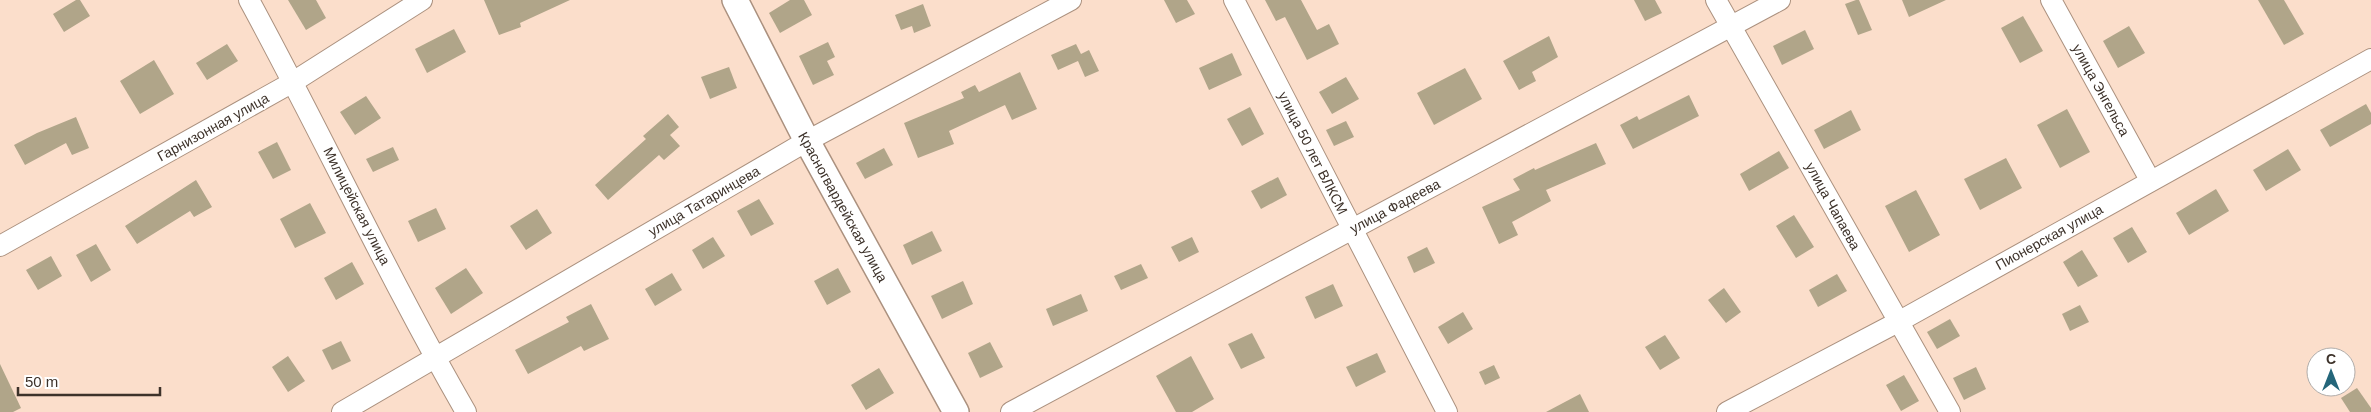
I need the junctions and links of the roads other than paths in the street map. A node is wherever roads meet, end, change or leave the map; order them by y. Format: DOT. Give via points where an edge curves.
graph roads {
  1 [pos="248,0"];
  2 [pos="422,0"];
  3 [pos="735,0"];
  4 [pos="1071,0"];
  5 [pos="1234,0"];
  6 [pos="1716,0"];
  7 [pos="1780,0"];
  8 [pos="2051,0"];
  9 [pos="1731,26"];
  10 [pos="2371,59"];
  11 [pos="293,82"];
  12 [pos="807,141"];
  13 [pos="2150,180"];
  14 [pos="1352,228"];
  15 [pos="0,246"];
  16 [pos="1898,322"];
  17 [pos="434,358"];
  18 [pos="342,412"];
  19 [pos="466,412"];
  20 [pos="956,412"];
  21 [pos="1011,412"];
  22 [pos="1447,412"];
  23 [pos="1727,412"];
  24 [pos="1950,412"];
  1 -- 11 [label="street, Милицейская улица"];
  2 -- 11 [label="street, Гарнизонная улица"];
  3 -- 12 [label="street, Красногвардейская улица"];
  4 -- 12 [label="street, улица Татаринцева"];
  5 -- 14 [label="street, улица 50 лет ВЛКСМ"];
  6 -- 9 [label="street, улица Чапаева"];
  7 -- 9 [label="street, улица Фадеева"];
  8 -- 13 [label="street, улица Энгельса"];
  9 -- 14 [label="street, улица Фадеева"];
  9 -- 16 [label="street, улица Чапаева"];
  10 -- 13 [label="street, Пионерская улица"];
  11 -- 15 [label="street, Гарнизонная улица"];
  11 -- 17 [label="street, Милицейская улица"];
  12 -- 17 [label="street, улица Татаринцева"];
  12 -- 20 [label="street, Красногвардейская улица"];
  13 -- 16 [label="street, Пионерская улица"];
  14 -- 21 [label="street, улица Фадеева"];
  14 -- 22 [label="street, улица 50 лет ВЛКСМ"];
  16 -- 23 [label="street, Пионерская улица"];
  16 -- 24 [label="street, улица Чапаева"];
  17 -- 18 [label="street, улица Татаринцева"];
  17 -- 19 [label="street, Милицейская улица"];
}
